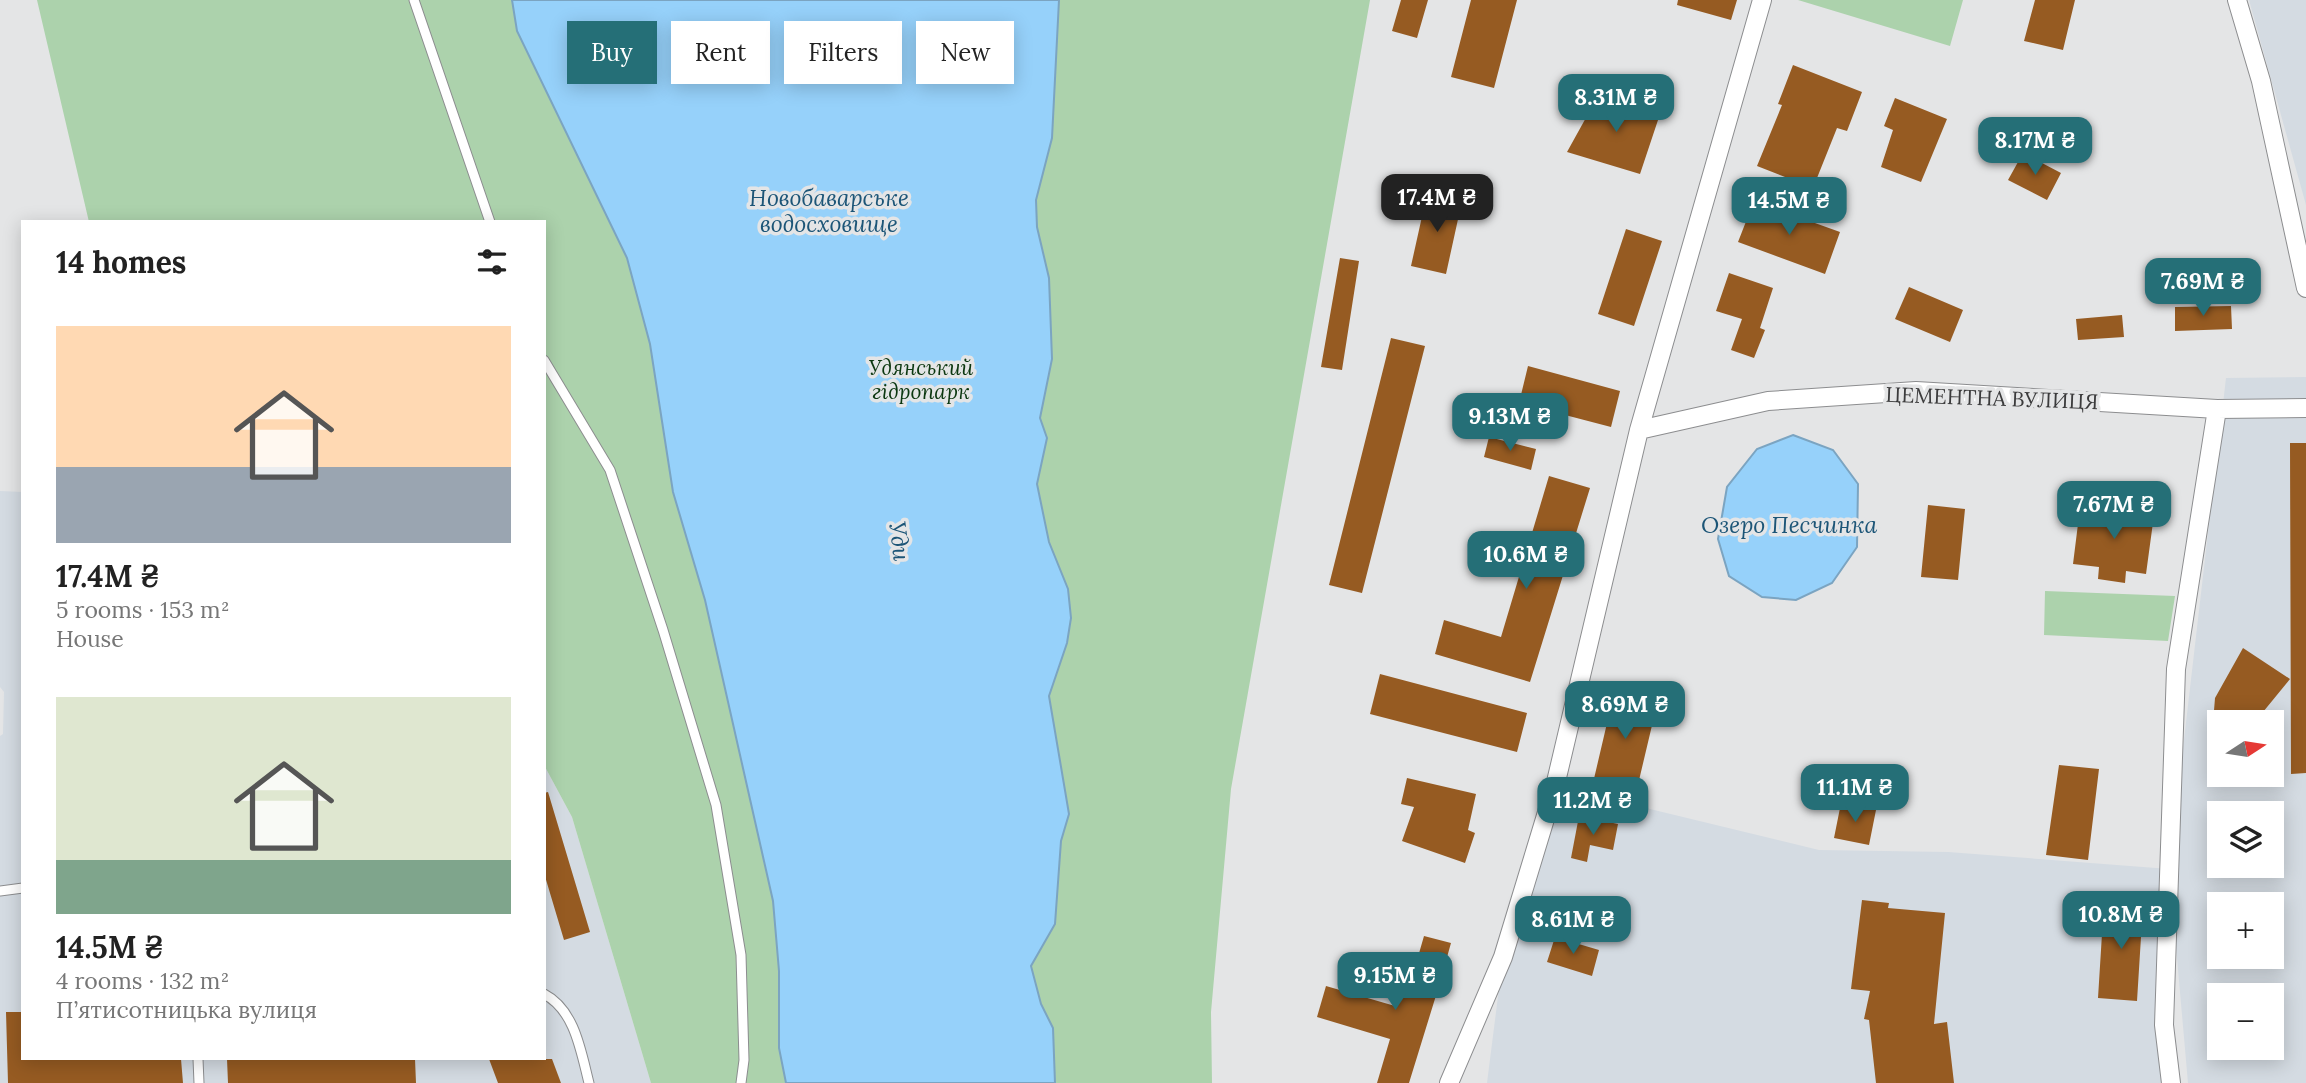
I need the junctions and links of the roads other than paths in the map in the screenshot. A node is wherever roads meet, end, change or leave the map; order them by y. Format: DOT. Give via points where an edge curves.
graph roads {
  1 [pos="414,0"];
  2 [pos="1762,0"];
  3 [pos="2237,0"];
  4 [pos="489,220"];
  5 [pos="2306,288"];
  6 [pos="546,363"];
  7 [pos="2306,408"];
  8 [pos="2217,409"];
  9 [pos="1639,430"];
  10 [pos="21,888"];
  11 [pos="0,891"];
  12 [pos="546,995"];
  13 [pos="198,1060"];
  14 [pos="199,1083"];
  15 [pos="589,1083"];
  16 [pos="741,1083"];
  17 [pos="1449,1083"];
  18 [pos="2171,1083"];
  1 -- 4 [label="lane"];
  2 -- 9 [label="street"];
  3 -- 5 [label="street" via="2261,80"];
  6 -- 16 [label="lane" via="610,470 716,805 741,954"];
  7 -- 8 [label="street, ЦЕМЕНТНА ВУЛИЦЯ"];
  8 -- 9 [label="street, ЦЕМЕНТНА ВУЛИЦЯ" via="1916,391 1768,401"];
  8 -- 18 [label="street" via="2175,669 2164,1025"];
  9 -- 17 [label="street" via="1555,786 1503,957"];
  10 -- 11 [label="lane"];
  12 -- 15 [label="lane" via="557,1001 576,1033"];
  13 -- 14 [label="lane"];
}
